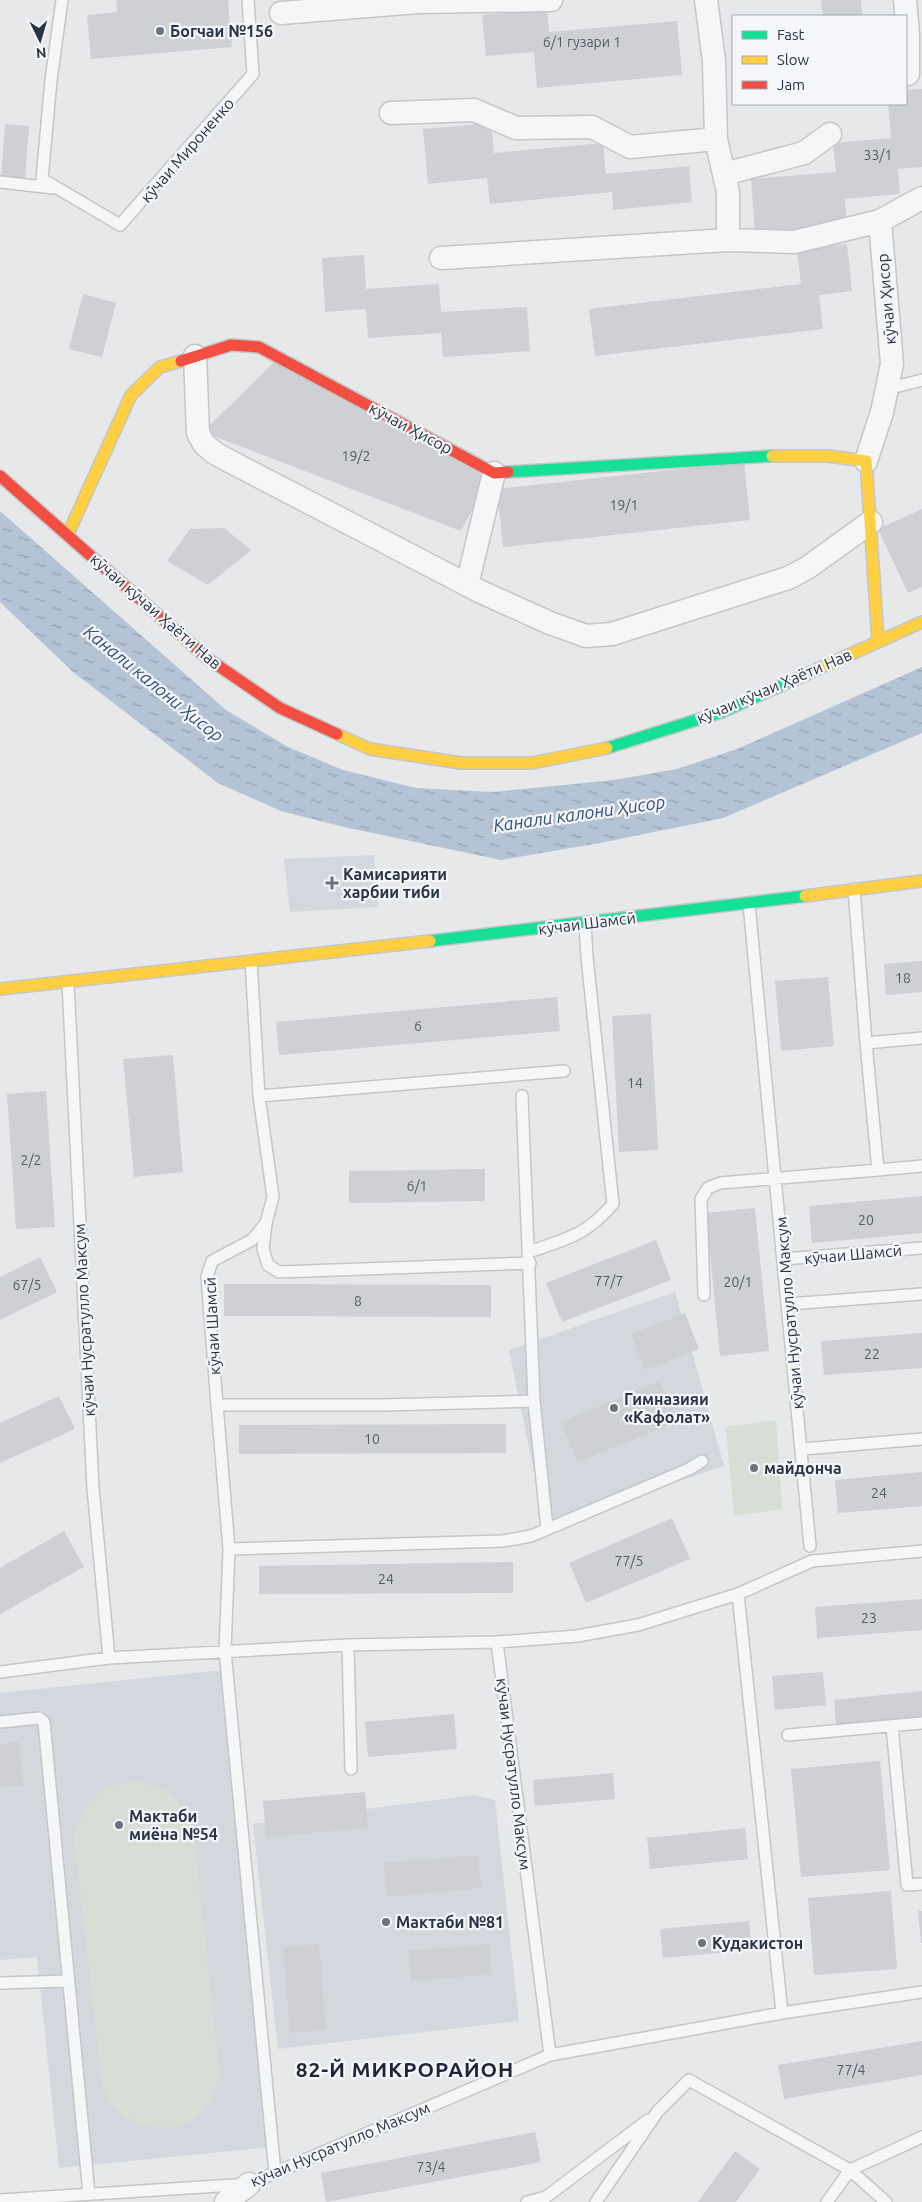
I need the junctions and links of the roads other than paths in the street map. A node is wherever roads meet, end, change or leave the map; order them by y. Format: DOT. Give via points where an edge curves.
graph roads {
  1 [pos="62,0"];
  2 [pos="248,0"];
  3 [pos="551,0"];
  4 [pos="905,0"];
  5 [pos="707,8"];
  6 [pos="281,13"];
  7 [pos="906,15"];
  8 [pos="907,23"];
  9 [pos="908,74"];
  10 [pos="392,112"];
  11 [pos="830,134"];
  12 [pos="716,139"];
  13 [pos="724,174"];
  14 [pos="0,182"];
  15 [pos="58,188"];
  16 [pos="922,198"];
  17 [pos="880,221"];
  18 [pos="728,240"];
  19 [pos="441,258"];
  20 [pos="195,356"];
  21 [pos="922,380"];
  22 [pos="887,389"];
  23 [pos="866,461"];
  24 [pos="494,473"];
  25 [pos="0,476"];
  26 [pos="870,522"];
  27 [pos="68,534"];
  28 [pos="467,584"];
  29 [pos="922,622"];
  30 [pos="878,640"];
  31 [pos="922,881"];
  32 [pos="854,889"];
  33 [pos="748,902"];
  34 [pos="585,924"];
  35 [pos="252,961"];
  36 [pos="68,982"];
  37 [pos="0,988"];
  38 [pos="922,1038"];
  39 [pos="866,1043"];
  40 [pos="564,1071"];
  41 [pos="259,1096"];
  42 [pos="522,1096"];
  43 [pos="922,1166"];
  44 [pos="878,1170"];
  45 [pos="776,1178"];
  46 [pos="266,1223"];
  47 [pos="922,1248"];
  48 [pos="530,1258"];
  49 [pos="784,1259"];
  50 [pos="922,1294"];
  51 [pos="704,1295"];
  52 [pos="788,1304"];
  53 [pos="534,1401"];
  54 [pos="216,1405"];
  55 [pos="922,1439"];
  56 [pos="802,1449"];
  57 [pos="702,1461"];
  58 [pos="547,1529"];
  59 [pos="810,1546"];
  60 [pos="229,1549"];
  61 [pos="922,1550"];
  62 [pos="738,1594"];
  63 [pos="496,1642"];
  64 [pos="348,1645"];
  65 [pos="225,1652"];
  66 [pos="109,1658"];
  67 [pos="0,1672"];
  68 [pos="0,1722"];
  69 [pos="922,1723"];
  70 [pos="892,1726"];
  71 [pos="788,1735"];
  72 [pos="351,1769"];
  73 [pos="922,1884"];
  74 [pos="68,1981"];
  75 [pos="0,1983"];
  76 [pos="922,1992"];
  77 [pos="782,2013"];
  78 [pos="550,2055"];
  79 [pos="657,2114"];
  80 [pos="922,2137"];
  81 [pos="850,2170"];
  82 [pos="275,2173"];
  83 [pos="249,2184"];
  84 [pos="89,2194"];
  85 [pos="0,2200"];
  86 [pos="226,2202"];
  87 [pos="527,2202"];
  88 [pos="596,2202"];
  89 [pos="827,2202"];
  90 [pos="886,2202"];
  1 -- 15 [label="lane" via="42,179"];
  2 -- 15 [label="lane, кӯчаи Мироненко" via="253,74 120,225"];
  3 -- 6 [label="street" via="418,2"];
  4 -- 7 [label="street"];
  5 -- 12 [label="street" via="714,62"];
  8 -- 9 [label="street"];
  10 -- 12 [label="street" via="474,110 516,128 592,127 630,147"];
  11 -- 13 [label="street" via="804,153"];
  12 -- 13 [label="street"];
  13 -- 18 [label="street" via="728,192"];
  14 -- 15 [label="lane"];
  16 -- 17 [label="street"];
  17 -- 18 [label="street" via="794,242"];
  17 -- 22 [label="street, кӯчаи Ҳисор" via="892,364"];
  18 -- 19 [label="street"];
  20 -- 24 [label="street, кӯчаи Ҳисор" via="231,345 259,347"];
  20 -- 27 [label="street, кӯчаи Ҳисор" via="160,367 131,395"];
  20 -- 28 [label="street" via="198,433 204,444 216,454"];
  21 -- 22 [label="lane"];
  22 -- 23 [label="street, кӯчаи Ҳисор"];
  23 -- 24 [label="street" via="780,455"];
  23 -- 26 [label="street, кӯчаи Ҳисор"];
  24 -- 28 [label="street"];
  25 -- 27 [label="street, кӯчаи кӯчаи Ҳаёти Нав"];
  26 -- 28 [label="street" via="788,578 612,634 586,636 550,623"];
  26 -- 30 [label="street, кӯчаи Ҳисор"];
  27 -- 30 [label="street, кӯчаи кӯчаи Ҳаёти Нав" via="207,658 280,708 370,749 461,763 532,764 615,746 722,712"];
  29 -- 30 [label="street, кӯчаи кӯчаи Ҳаёти Нав"];
  31 -- 32 [label="street, кӯчаи Шамсӣ"];
  32 -- 33 [label="street, кӯчаи Шамсӣ"];
  32 -- 39 [label="lane"];
  33 -- 34 [label="street, кӯчаи Шамсӣ"];
  33 -- 45 [label="lane, кӯчаи Нусратулло Максум"];
  34 -- 35 [label="street, кӯчаи Шамсӣ"];
  34 -- 48 [label="lane" via="613,1204 580,1234"];
  35 -- 36 [label="street, кӯчаи Шамсӣ"];
  35 -- 41 [label="lane, кӯчаи Шамсӣ"];
  36 -- 37 [label="street, кӯчаи Шамсӣ"];
  36 -- 66 [label="lane, кӯчаи Нусратулло Максум" via="93,1488"];
  38 -- 39 [label="lane"];
  39 -- 44 [label="lane"];
  40 -- 41 [label="lane"];
  41 -- 46 [label="lane, кӯчаи Шамсӣ" via="272,1197"];
  42 -- 48 [label="lane"];
  43 -- 44 [label="lane"];
  44 -- 45 [label="lane"];
  45 -- 49 [label="lane, кӯчаи Нусратулло Максум"];
  45 -- 51 [label="lane" via="720,1183 708,1188 701,1199"];
  46 -- 48 [label="lane" via="263,1249 268,1265 279,1272"];
  46 -- 54 [label="lane, кӯчаи Шамсӣ" via="252,1240 212,1262 207,1277"];
  47 -- 49 [label="lane, кӯчаи Шамсӣ"];
  48 -- 53 [label="lane"];
  49 -- 52 [label="lane, кӯчаи Нусратулло Максум"];
  50 -- 52 [label="lane"];
  52 -- 56 [label="lane, кӯчаи Нусратулло Максум"];
  53 -- 54 [label="lane"];
  53 -- 58 [label="lane"];
  54 -- 60 [label="lane"];
  55 -- 56 [label="lane"];
  56 -- 59 [label="lane, кӯчаи Нусратулло Максум"];
  57 -- 58 [label="lane"];
  58 -- 60 [label="lane" via="531,1536 503,1541"];
  60 -- 65 [label="lane"];
  61 -- 62 [label="lane" via="812,1561"];
  62 -- 63 [label="lane" via="638,1625 578,1636"];
  62 -- 77 [label="lane"];
  63 -- 64 [label="lane"];
  63 -- 78 [label="lane, кӯчаи Нусратулло Максум"];
  64 -- 65 [label="lane"];
  64 -- 72 [label="lane"];
  65 -- 66 [label="lane"];
  65 -- 82 [label="lane"];
  66 -- 67 [label="lane"];
  68 -- 74 [label="lane" via="39,1718 44,1722"];
  69 -- 70 [label="lane"];
  70 -- 71 [label="lane"];
  70 -- 73 [label="lane" via="907,1885"];
  74 -- 75 [label="lane"];
  74 -- 84 [label="lane"];
  76 -- 77 [label="lane, кӯчаи Нусратулло Максум"];
  77 -- 78 [label="lane, кӯчаи Нусратулло Максум"];
  78 -- 82 [label="lane, кӯчаи Нусратулло Максум"];
  79 -- 81 [label="lane" via="689,2080"];
  79 -- 87 [label="lane" via="546,2197"];
  79 -- 88 [label="lane"];
  80 -- 81 [label="lane"];
  81 -- 89 [label="lane"];
  81 -- 90 [label="lane"];
  82 -- 83 [label="lane, кӯчаи Нусратулло Максум"];
  83 -- 84 [label="lane, кӯчаи Нусратулло Максум"];
  83 -- 86 [label="street"];
  84 -- 85 [label="lane, кӯчаи Нусратулло Максум"];
}
